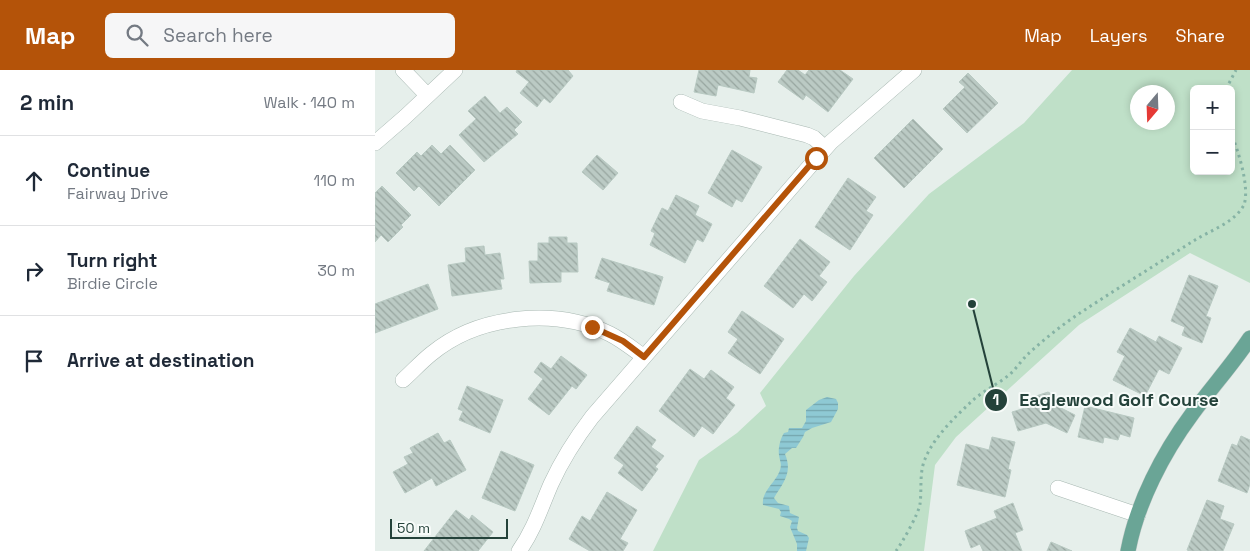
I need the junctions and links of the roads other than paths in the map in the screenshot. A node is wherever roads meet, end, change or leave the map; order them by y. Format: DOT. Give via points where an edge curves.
graph roads {
  1 [pos="403,70"];
  2 [pos="455,70"];
  3 [pos="915,70"];
  4 [pos="427,95"];
  5 [pos="681,102"];
  6 [pos="375,143"];
  7 [pos="825,148"];
  8 [pos="1250,338"];
  9 [pos="644,357"];
  10 [pos="403,380"];
  11 [pos="1058,488"];
  12 [pos="1138,515"];
  13 [pos="519,551"];
  14 [pos="1128,551"];
  1 -- 4 [label="street"];
  2 -- 4 [label="street"];
  3 -- 7 [label="street"];
  4 -- 6 [label="street"];
  5 -- 7 [label="street" via="702,111 807,135"];
  7 -- 9 [label="street"];
  8 -- 12 [label="main road" via="1170,446"];
  9 -- 10 [label="street" via="623,341 592,327 558,319 519,319 461,335 431,353"];
  9 -- 13 [label="street" via="591,417 569,450"];
  11 -- 12 [label="street"];
  12 -- 14 [label="main road"];
}
